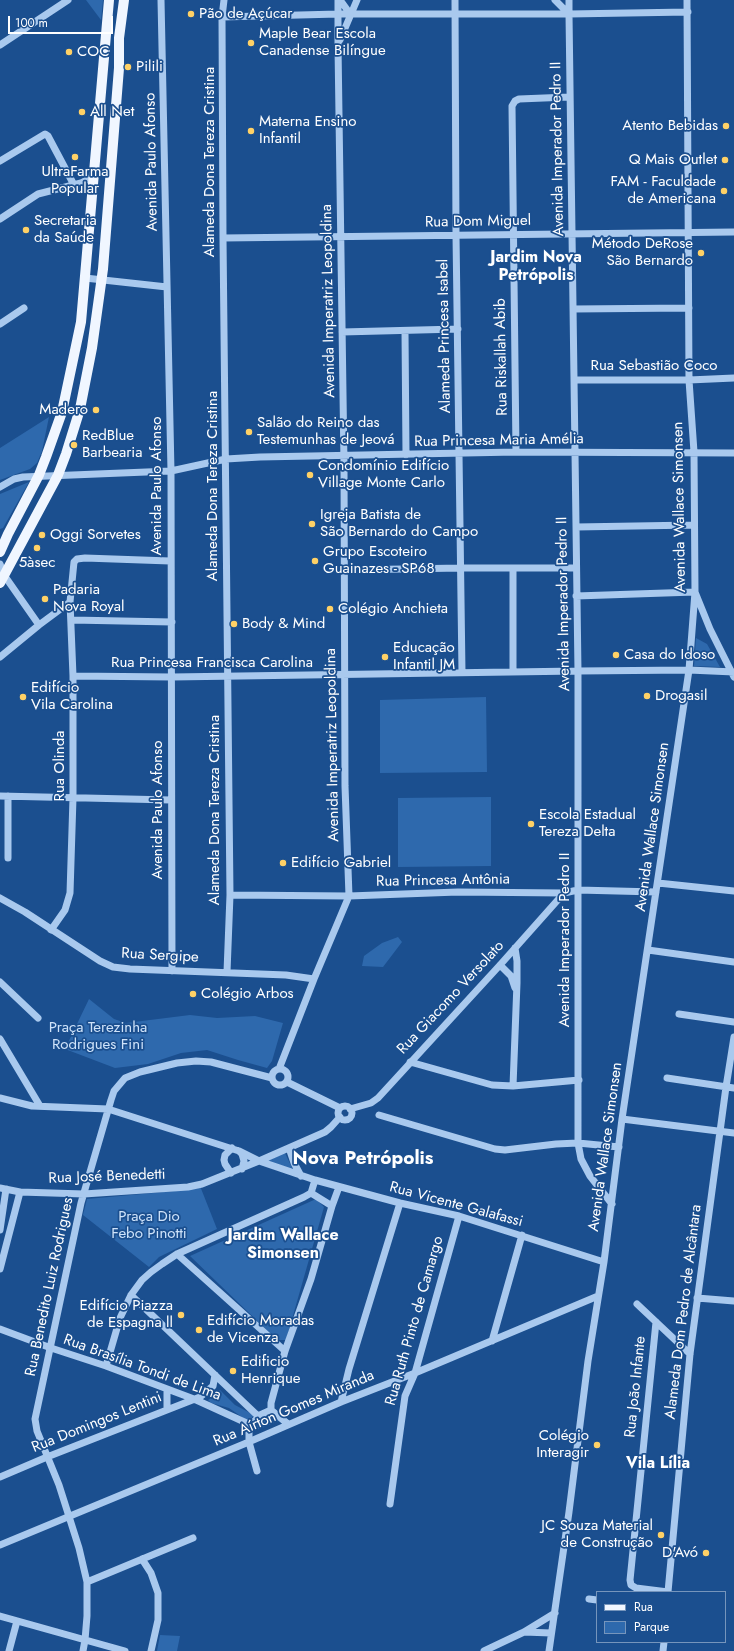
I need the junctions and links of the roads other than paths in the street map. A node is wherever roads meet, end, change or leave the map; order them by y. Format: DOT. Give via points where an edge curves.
graph roads {
  1 [pos="68,0"];
  2 [pos="124,0"];
  3 [pos="161,0"];
  4 [pos="224,0"];
  5 [pos="339,0"];
  6 [pos="357,0"];
  7 [pos="455,0"];
  8 [pos="556,0"];
  9 [pos="569,0"];
  10 [pos="687,0"];
  11 [pos="108,3"];
  12 [pos="688,12"];
  13 [pos="338,14"];
  14 [pos="456,14"];
  15 [pos="569,14"];
  16 [pos="351,15"];
  17 [pos="222,17"];
  18 [pos="119,38"];
  19 [pos="0,45"];
  20 [pos="338,46"];
  21 [pos="569,97"];
  22 [pos="0,161"];
  23 [pos="94,176"];
  24 [pos="74,185"];
  25 [pos="0,219"];
  26 [pos="688,232"];
  27 [pos="734,232"];
  28 [pos="573,234"];
  29 [pos="456,235"];
  30 [pos="514,235"];
  31 [pos="341,237"];
  32 [pos="223,238"];
  33 [pos="85,278"];
  34 [pos="101,280"];
  35 [pos="167,287"];
  36 [pos="24,308"];
  37 [pos="688,308"];
  38 [pos="573,309"];
  39 [pos="0,324"];
  40 [pos="458,329"];
  41 [pos="405,331"];
  42 [pos="342,332"];
  43 [pos="734,378"];
  44 [pos="575,380"];
  45 [pos="689,380"];
  46 [pos="516,452"];
  47 [pos="694,452"];
  48 [pos="576,453"];
  49 [pos="734,453"];
  50 [pos="460,454"];
  51 [pos="343,455"];
  52 [pos="406,455"];
  53 [pos="226,459"];
  54 [pos="171,471"];
  55 [pos="39,475"];
  56 [pos="58,475"];
  57 [pos="0,487"];
  58 [pos="694,525"];
  59 [pos="576,527"];
  60 [pos="0,552"];
  61 [pos="170,561"];
  62 [pos="0,564"];
  63 [pos="461,568"];
  64 [pos="513,568"];
  65 [pos="576,568"];
  66 [pos="345,570"];
  67 [pos="2,579"];
  68 [pos="695,592"];
  69 [pos="576,596"];
  70 [pos="70,602"];
  71 [pos="72,620"];
  72 [pos="172,622"];
  73 [pos="39,625"];
  74 [pos="0,657"];
  75 [pos="689,670"];
  76 [pos="578,671"];
  77 [pos="462,672"];
  78 [pos="514,672"];
  79 [pos="733,674"];
  80 [pos="346,675"];
  81 [pos="73,676"];
  82 [pos="227,676"];
  83 [pos="172,677"];
  84 [pos="0,796"];
  85 [pos="8,796"];
  86 [pos="73,798"];
  87 [pos="171,800"];
  88 [pos="8,858"];
  89 [pos="658,883"];
  90 [pos="578,890"];
  91 [pos="734,891"];
  92 [pos="656,892"];
  93 [pos="541,893"];
  94 [pos="564,893"];
  95 [pos="230,895"];
  96 [pos="349,896"];
  97 [pos="0,898"];
  98 [pos="550,909"];
  99 [pos="51,930"];
  100 [pos="515,948"];
  101 [pos="648,950"];
  102 [pos="734,962"];
  103 [pos="500,966"];
  104 [pos="172,971"];
  105 [pos="227,972"];
  106 [pos="314,979"];
  107 [pos="0,982"];
  108 [pos="517,995"];
  109 [pos="679,1014"];
  110 [pos="38,1018"];
  111 [pos="734,1022"];
  112 [pos="734,1037"];
  113 [pos="0,1039"];
  114 [pos="410,1062"];
  115 [pos="279,1069"];
  116 [pos="272,1078"];
  117 [pos="667,1078"];
  118 [pos="579,1080"];
  119 [pos="287,1082"];
  120 [pos="513,1086"];
  121 [pos="726,1086"];
  122 [pos="734,1088"];
  123 [pos="0,1098"];
  124 [pos="40,1106"];
  125 [pos="340,1108"];
  126 [pos="108,1109"];
  127 [pos="350,1109"];
  128 [pos="379,1115"];
  129 [pos="340,1117"];
  130 [pos="622,1119"];
  131 [pos="720,1131"];
  132 [pos="734,1133"];
  133 [pos="578,1143"];
  134 [pos="619,1147"];
  135 [pos="289,1148"];
  136 [pos="235,1150"];
  137 [pos="259,1161"];
  138 [pos="242,1168"];
  139 [pos="231,1173"];
  140 [pos="301,1176"];
  141 [pos="315,1180"];
  142 [pos="339,1187"];
  143 [pos="3,1189"];
  144 [pos="20,1192"];
  145 [pos="311,1193"];
  146 [pos="84,1194"];
  147 [pos="400,1204"];
  148 [pos="612,1204"];
  149 [pos="332,1206"];
  150 [pos="459,1216"];
  151 [pos="0,1230"];
  152 [pos="522,1235"];
  153 [pos="177,1254"];
  154 [pos="604,1262"];
  155 [pos="1,1265"];
  156 [pos="131,1295"];
  157 [pos="598,1296"];
  158 [pos="697,1298"];
  159 [pos="734,1301"];
  160 [pos="637,1304"];
  161 [pos="656,1322"];
  162 [pos="0,1329"];
  163 [pos="492,1341"];
  164 [pos="51,1348"];
  165 [pos="285,1351"];
  166 [pos="690,1354"];
  167 [pos="106,1366"];
  168 [pos="415,1373"];
  169 [pos="215,1375"];
  170 [pos="167,1390"];
  171 [pos="194,1399"];
  172 [pos="341,1402"];
  173 [pos="167,1409"];
  174 [pos="271,1410"];
  175 [pos="259,1416"];
  176 [pos="288,1424"];
  177 [pos="251,1425"];
  178 [pos="249,1442"];
  179 [pos="47,1457"];
  180 [pos="257,1471"];
  181 [pos="0,1477"];
  182 [pos="390,1504"];
  183 [pos="69,1517"];
  184 [pos="193,1538"];
  185 [pos="0,1545"];
  186 [pos="142,1559"];
  187 [pos="87,1582"];
  188 [pos="632,1589"];
  189 [pos="656,1591"];
  190 [pos="668,1591"];
  191 [pos="589,1599"];
  192 [pos="596,1600"];
  193 [pos="555,1613"];
  194 [pos="0,1616"];
  195 [pos="17,1621"];
  196 [pos="524,1632"];
  197 [pos="551,1633"];
  198 [pos="85,1640"];
  199 [pos="9,1651"];
  200 [pos="82,1651"];
  201 [pos="125,1651"];
  202 [pos="151,1651"];
  203 [pos="484,1651"];
  204 [pos="549,1651"];
  1 -- 19 [label="street"];
  2 -- 18 [label="main road"];
  3 -- 35 [label="street, Avenida Paulo Afonso"];
  4 -- 17 [label="street, Alameda Dona Tereza Cristina"];
  5 -- 13 [label="street, Avenida Imperatriz Leopoldina"];
  5 -- 16 [label="street"];
  6 -- 16 [label="street"];
  7 -- 14 [label="street, Alameda Princesa Isabel"];
  8 -- 15 [label="street"];
  9 -- 15 [label="street, Avenida Imperador Pedro II"];
  10 -- 12 [label="street, Avenida Wallace Simonsen"];
  11 -- 18 [label="main road" via="118,10"];
  11 -- 23 [label="main road"];
  12 -- 15 [label="street"];
  12 -- 26 [label="street, Avenida Wallace Simonsen"];
  13 -- 16 [label="street"];
  13 -- 17 [label="street"];
  13 -- 20 [label="street, Avenida Imperatriz Leopoldina"];
  14 -- 15 [label="street"];
  14 -- 16 [label="street"];
  14 -- 29 [label="street, Alameda Princesa Isabel"];
  15 -- 21 [label="street, Avenida Imperador Pedro II"];
  16 -- 20 [label="street"];
  17 -- 32 [label="street, Alameda Dona Tereza Cristina"];
  18 -- 34 [label="main road" via="119,68"];
  20 -- 31 [label="street, Avenida Imperatriz Leopoldina"];
  21 -- 28 [label="street, Avenida Imperador Pedro II"];
  21 -- 30 [label="street, Rua Riskallah Abib" via="519,99 512,106"];
  22 -- 24 [label="street" via="45,134"];
  23 -- 24 [label="street"];
  23 -- 33 [label="main road"];
  24 -- 25 [label="street" via="38,194"];
  26 -- 27 [label="street, Rua Dom Miguel"];
  26 -- 28 [label="street, Rua Dom Miguel"];
  26 -- 37 [label="street, Avenida Wallace Simonsen"];
  28 -- 30 [label="street, Rua Dom Miguel"];
  28 -- 38 [label="street, Avenida Imperador Pedro II"];
  29 -- 30 [label="street, Rua Dom Miguel"];
  29 -- 31 [label="street, Rua Dom Miguel"];
  29 -- 40 [label="street, Alameda Princesa Isabel"];
  30 -- 46 [label="street, Rua Riskallah Abib"];
  31 -- 32 [label="street, Rua Dom Miguel"];
  31 -- 42 [label="street, Avenida Imperatriz Leopoldina"];
  32 -- 53 [label="street, Alameda Dona Tereza Cristina"];
  33 -- 34 [label="street"];
  33 -- 55 [label="main road" via="81,322 62,412"];
  34 -- 35 [label="street"];
  34 -- 56 [label="main road" via="92,348 80,409"];
  35 -- 54 [label="street, Avenida Paulo Afonso"];
  36 -- 39 [label="street"];
  37 -- 38 [label="street"];
  37 -- 45 [label="street, Avenida Wallace Simonsen"];
  38 -- 44 [label="street, Avenida Imperador Pedro II"];
  40 -- 41 [label="street"];
  40 -- 50 [label="street, Alameda Princesa Isabel"];
  41 -- 42 [label="street"];
  41 -- 52 [label="street"];
  42 -- 51 [label="street, Avenida Imperatriz Leopoldina"];
  43 -- 45 [label="street, Rua Sebastião Coco"];
  44 -- 45 [label="street, Rua Sebastião Coco"];
  44 -- 48 [label="street, Avenida Imperador Pedro II"];
  45 -- 47 [label="street, Avenida Wallace Simonsen"];
  46 -- 48 [label="street, Rua Princesa Maria Amélia"];
  46 -- 50 [label="street, Rua Princesa Maria Amélia"];
  47 -- 48 [label="street, Rua Princesa Maria Amélia"];
  47 -- 49 [label="street, Rua Princesa Maria Amélia"];
  47 -- 58 [label="street, Avenida Wallace Simonsen"];
  48 -- 59 [label="street, Avenida Imperador Pedro II"];
  50 -- 52 [label="street, Rua Princesa Maria Amélia"];
  50 -- 63 [label="street, Alameda Princesa Isabel"];
  51 -- 52 [label="street, Rua Princesa Maria Amélia"];
  51 -- 53 [label="street, Rua Princesa Maria Amélia"];
  51 -- 66 [label="street, Avenida Imperatriz Leopoldina"];
  53 -- 54 [label="street, Rua Princesa Maria Amélia"];
  53 -- 82 [label="street, Alameda Dona Tereza Cristina"];
  54 -- 56 [label="street, Rua Princesa Maria Amélia"];
  54 -- 61 [label="street, Avenida Paulo Afonso"];
  55 -- 56 [label="street, Rua Princesa Maria Amélia"];
  55 -- 57 [label="street, Rua Princesa Maria Amélia" via="14,479"];
  55 -- 60 [label="main road"];
  56 -- 67 [label="main road"];
  58 -- 59 [label="street"];
  58 -- 68 [label="street, Avenida Wallace Simonsen"];
  59 -- 65 [label="street, Avenida Imperador Pedro II"];
  61 -- 70 [label="street, Rua Olinda" via="77,559 74,562"];
  61 -- 72 [label="street, Avenida Paulo Afonso"];
  62 -- 67 [label="street"];
  63 -- 64 [label="street"];
  63 -- 66 [label="street"];
  63 -- 77 [label="street, Alameda Princesa Isabel"];
  64 -- 65 [label="street"];
  64 -- 78 [label="street"];
  65 -- 69 [label="street, Avenida Imperador Pedro II"];
  66 -- 80 [label="street, Avenida Imperatriz Leopoldina"];
  67 -- 73 [label="street"];
  68 -- 69 [label="street"];
  68 -- 75 [label="street, Avenida Wallace Simonsen"];
  68 -- 79 [label="street" via="710,630"];
  69 -- 76 [label="street, Avenida Imperador Pedro II"];
  70 -- 71 [label="street, Rua Olinda"];
  70 -- 73 [label="street"];
  71 -- 72 [label="street"];
  71 -- 81 [label="street, Rua Olinda"];
  72 -- 83 [label="street, Avenida Paulo Afonso"];
  73 -- 74 [label="street"];
  75 -- 76 [label="street, Rua Princesa Francisca Carolina"];
  75 -- 79 [label="street, Rua Princesa Francisca Carolina"];
  75 -- 89 [label="street, Avenida Wallace Simonsen"];
  76 -- 78 [label="street, Rua Princesa Francisca Carolina"];
  76 -- 90 [label="street, Avenida Imperador Pedro II"];
  77 -- 78 [label="street, Rua Princesa Francisca Carolina"];
  77 -- 80 [label="street, Rua Princesa Francisca Carolina"];
  80 -- 82 [label="street, Rua Princesa Francisca Carolina"];
  80 -- 96 [label="street, Avenida Imperatriz Leopoldina" via="345,786"];
  81 -- 83 [label="street, Rua Princesa Francisca Carolina"];
  81 -- 86 [label="street, Rua Olinda"];
  82 -- 83 [label="street, Rua Princesa Francisca Carolina"];
  82 -- 95 [label="street, Alameda Dona Tereza Cristina"];
  83 -- 87 [label="street, Avenida Paulo Afonso"];
  84 -- 85 [label="street"];
  85 -- 86 [label="street"];
  85 -- 88 [label="street"];
  86 -- 87 [label="street"];
  86 -- 99 [label="street, Rua Olinda" via="70,899"];
  87 -- 104 [label="street, Avenida Paulo Afonso"];
  89 -- 91 [label="street"];
  89 -- 92 [label="street, Avenida Wallace Simonsen"];
  90 -- 92 [label="street, Rua Princesa Antônia"];
  90 -- 94 [label="street, Rua Princesa Antônia"];
  90 -- 118 [label="street, Avenida Imperador Pedro II"];
  92 -- 101 [label="street, Avenida Wallace Simonsen"];
  93 -- 94 [label="street, Rua Princesa Antônia"];
  93 -- 96 [label="street, Rua Princesa Antônia" via="458,892"];
  93 -- 98 [label="street" via="547,898"];
  94 -- 98 [label="street, Rua Giacomo Versolato"];
  95 -- 96 [label="street, Rua Princesa Antônia"];
  95 -- 105 [label="street, Alameda Dona Tereza Cristina"];
  96 -- 106 [label="street, Avenida Imperatriz Leopoldina"];
  97 -- 99 [label="street, Rua Sergipe"];
  98 -- 100 [label="street, Rua Giacomo Versolato"];
  99 -- 104 [label="street, Rua Sergipe" via="100,962 113,967"];
  100 -- 103 [label="street, Rua Giacomo Versolato"];
  100 -- 108 [label="street"];
  101 -- 102 [label="street"];
  101 -- 130 [label="street, Avenida Wallace Simonsen"];
  103 -- 108 [label="street" via="512,976"];
  103 -- 114 [label="street, Rua Giacomo Versolato"];
  104 -- 105 [label="street, Rua Sergipe"];
  105 -- 106 [label="street, Rua Sergipe"];
  106 -- 115 [label="street, Avenida Imperatriz Leopoldina"];
  107 -- 110 [label="street"];
  108 -- 120 [label="street"];
  109 -- 111 [label="street"];
  112 -- 121 [label="street, Alameda Dom Pedro de Alcântara"];
  113 -- 124 [label="street"];
  114 -- 120 [label="street" via="492,1085"];
  114 -- 127 [label="street, Rua Giacomo Versolato" via="374,1101"];
  115 -- 116 [label="street" via="274,1071"];
  115 -- 119 [label="street" via="288,1074"];
  116 -- 119 [label="street" via="274,1083 279,1085"];
  116 -- 126 [label="street, Rua Benedito Luiz Rodrigues" via="211,1062 177,1063 125,1078 114,1091"];
  117 -- 121 [label="street"];
  118 -- 120 [label="street"];
  118 -- 133 [label="street, Avenida Imperador Pedro II"];
  119 -- 125 [label="street"];
  121 -- 122 [label="street"];
  121 -- 131 [label="street, Alameda Dom Pedro de Alcântara"];
  123 -- 124 [label="street, Rua Vicente Galafassi"];
  124 -- 126 [label="street, Rua Vicente Galafassi"];
  125 -- 127 [label="street" via="344,1106"];
  125 -- 129 [label="street"];
  126 -- 136 [label="street, Rua Vicente Galafassi"];
  126 -- 146 [label="street, Rua Benedito Luiz Rodrigues"];
  127 -- 129 [label="street" via="352,1113 349,1118 345,1120"];
  128 -- 133 [label="street" via="495,1149"];
  129 -- 135 [label="street" via="325,1132"];
  130 -- 131 [label="street"];
  130 -- 134 [label="street, Avenida Wallace Simonsen"];
  131 -- 132 [label="street"];
  131 -- 158 [label="street, Alameda Dom Pedro de Alcântara"];
  133 -- 134 [label="street"];
  133 -- 148 [label="street, Avenida Imperador Pedro II" via="581,1159 590,1176"];
  134 -- 148 [label="street, Avenida Wallace Simonsen"];
  135 -- 137 [label="street"];
  135 -- 140 [label="street"];
  136 -- 137 [label="street, Rua Vicente Galafassi"];
  136 -- 138 [label="street" via="242,1154"];
  136 -- 139 [label="street" via="225,1155 224,1160"];
  137 -- 138 [label="street, Rua José Benedetti"];
  137 -- 140 [label="street, Rua Vicente Galafassi"];
  138 -- 139 [label="street, Rua José Benedetti"];
  139 -- 146 [label="street, Rua José Benedetti" via="188,1187"];
  140 -- 141 [label="street, Rua Vicente Galafassi"];
  141 -- 142 [label="street, Rua Vicente Galafassi"];
  141 -- 145 [label="street"];
  142 -- 147 [label="street, Rua Vicente Galafassi"];
  142 -- 149 [label="street"];
  143 -- 144 [label="street, Rua José Benedetti"];
  143 -- 151 [label="street"];
  144 -- 146 [label="street, Rua José Benedetti"];
  144 -- 155 [label="street"];
  145 -- 149 [label="street"];
  145 -- 153 [label="street"];
  146 -- 164 [label="street, Rua Benedito Luiz Rodrigues"];
  147 -- 150 [label="street, Rua Vicente Galafassi"];
  147 -- 172 [label="street"];
  148 -- 154 [label="street, Avenida Wallace Simonsen"];
  149 -- 165 [label="street" via="311,1279"];
  150 -- 152 [label="street, Rua Vicente Galafassi"];
  150 -- 168 [label="street, Rua Ruth Pinto de Camargo"];
  152 -- 154 [label="street, Rua Vicente Galafassi"];
  152 -- 163 [label="street"];
  153 -- 156 [label="street" via="147,1276"];
  153 -- 165 [label="street"];
  154 -- 157 [label="street, Avenida Wallace Simonsen"];
  156 -- 167 [label="street" via="120,1318"];
  156 -- 169 [label="street"];
  157 -- 163 [label="street, Rua Aírton Gomes Miranda"];
  157 -- 193 [label="street, Avenida Wallace Simonsen"];
  158 -- 159 [label="street"];
  158 -- 166 [label="street, Alameda Dom Pedro de Alcântara"];
  160 -- 161 [label="street"];
  161 -- 166 [label="street"];
  161 -- 188 [label="street, Rua João Infante" via="630,1580"];
  162 -- 164 [label="street, Rua Brasília Tondi de Lima"];
  163 -- 168 [label="street, Rua Aírton Gomes Miranda"];
  164 -- 167 [label="street, Rua Brasília Tondi de Lima"];
  164 -- 179 [label="street, Rua Benedito Luiz Rodrigues" via="35,1419"];
  165 -- 174 [label="street"];
  166 -- 190 [label="street, Alameda Dom Pedro de Alcântara"];
  167 -- 170 [label="street, Rua Brasília Tondi de Lima"];
  168 -- 172 [label="street, Rua Aírton Gomes Miranda"];
  168 -- 182 [label="street, Rua Ruth Pinto de Camargo" via="403,1405"];
  169 -- 171 [label="street, Rua Domingos Lentini" via="213,1386"];
  169 -- 175 [label="street"];
  170 -- 171 [label="street, Rua Brasília Tondi de Lima"];
  170 -- 173 [label="street"];
  171 -- 173 [label="street, Rua Domingos Lentini"];
  171 -- 177 [label="street, Rua Brasília Tondi de Lima"];
  172 -- 176 [label="street, Rua Aírton Gomes Miranda"];
  173 -- 179 [label="street, Rua Domingos Lentini"];
  174 -- 175 [label="street"];
  174 -- 176 [label="street"];
  175 -- 177 [label="street"];
  176 -- 178 [label="street, Rua Aírton Gomes Miranda"];
  177 -- 178 [label="street"];
  178 -- 180 [label="street"];
  178 -- 183 [label="street, Rua Aírton Gomes Miranda"];
  179 -- 181 [label="street, Rua Domingos Lentini"];
  179 -- 183 [label="street, Rua Benedito Luiz Rodrigues"];
  183 -- 185 [label="street, Rua Aírton Gomes Miranda"];
  183 -- 187 [label="street, Rua Benedito Luiz Rodrigues" via="80,1548"];
  184 -- 186 [label="street"];
  186 -- 187 [label="street"];
  186 -- 202 [label="street" via="151,1572 158,1593 158,1620"];
  187 -- 198 [label="street, Rua Benedito Luiz Rodrigues"];
  188 -- 189 [label="street, Rua João Infante"];
  191 -- 192 [label="street"];
  193 -- 196 [label="street"];
  193 -- 197 [label="street, Avenida Wallace Simonsen"];
  194 -- 195 [label="street"];
  195 -- 198 [label="street"];
  195 -- 199 [label="street"];
  196 -- 197 [label="street"];
  196 -- 203 [label="street"];
  197 -- 204 [label="street, Avenida Wallace Simonsen"];
  198 -- 200 [label="street, Rua Benedito Luiz Rodrigues"];
  198 -- 201 [label="street"];
}
